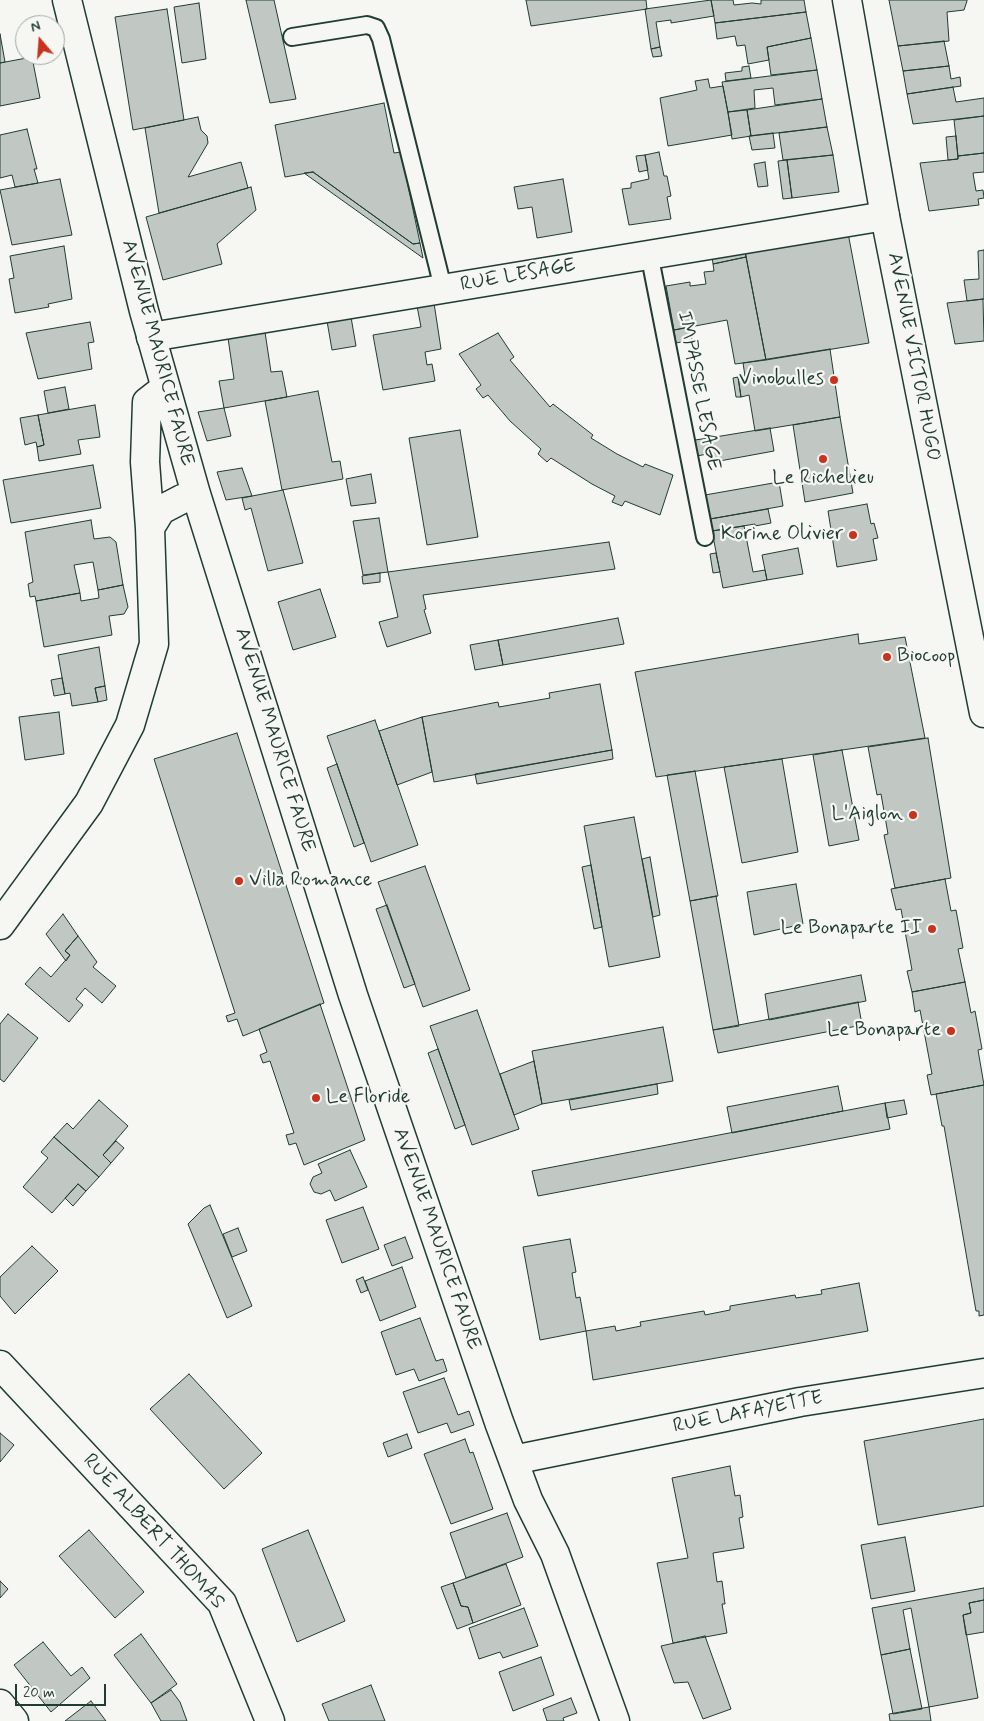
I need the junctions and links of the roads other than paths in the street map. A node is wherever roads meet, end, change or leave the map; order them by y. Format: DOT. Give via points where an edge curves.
graph roads {
  1 [pos="66,0"];
  2 [pos="847,0"];
  3 [pos="292,37"];
  4 [pos="885,216"];
  5 [pos="649,253"];
  6 [pos="443,288"];
  7 [pos="151,337"];
  8 [pos="165,388"];
  9 [pos="196,494"];
  10 [pos="150,528"];
  11 [pos="705,536"];
  12 [pos="976,632"];
  13 [pos="984,713"];
  14 [pos="0,925"];
  15 [pos="0,1365"];
  16 [pos="984,1373"];
  17 [pos="513,1460"];
  18 [pos="0,1704"];
  19 [pos="14,1721"];
  20 [pos="270,1721"];
  21 [pos="614,1721"];
  1 -- 7 [label="street, AVENUE MAURICE FAURE"];
  2 -- 4 [label="street, AVENUE VICTOR HUGO"];
  3 -- 6 [label="lane" via="367,25 376,28"];
  4 -- 5 [label="street, RUE LESAGE"];
  4 -- 12 [label="street, AVENUE VICTOR HUGO"];
  5 -- 6 [label="street, RUE LESAGE"];
  5 -- 11 [label="lane, IMPASSE LESAGE"];
  6 -- 7 [label="street, RUE LESAGE"];
  7 -- 8 [label="street, AVENUE MAURICE FAURE"];
  8 -- 9 [label="street, AVENUE MAURICE FAURE"];
  8 -- 10 [label="street" via="147,402 145,462"];
  9 -- 10 [label="street" via="161,510"];
  9 -- 17 [label="street, AVENUE MAURICE FAURE" via="352,995"];
  10 -- 14 [label="street" via="154,644 130,725 89,803"];
  12 -- 13 [label="street, AVENUE VICTOR HUGO"];
  15 -- 20 [label="street, RUE ALBERT THOMAS" via="222,1603"];
  16 -- 17 [label="street, RUE LAFAYETTE" via="800,1402"];
  17 -- 21 [label="street, AVENUE MAURICE FAURE" via="528,1500 555,1554"];
  18 -- 19 [label="street"];
}
